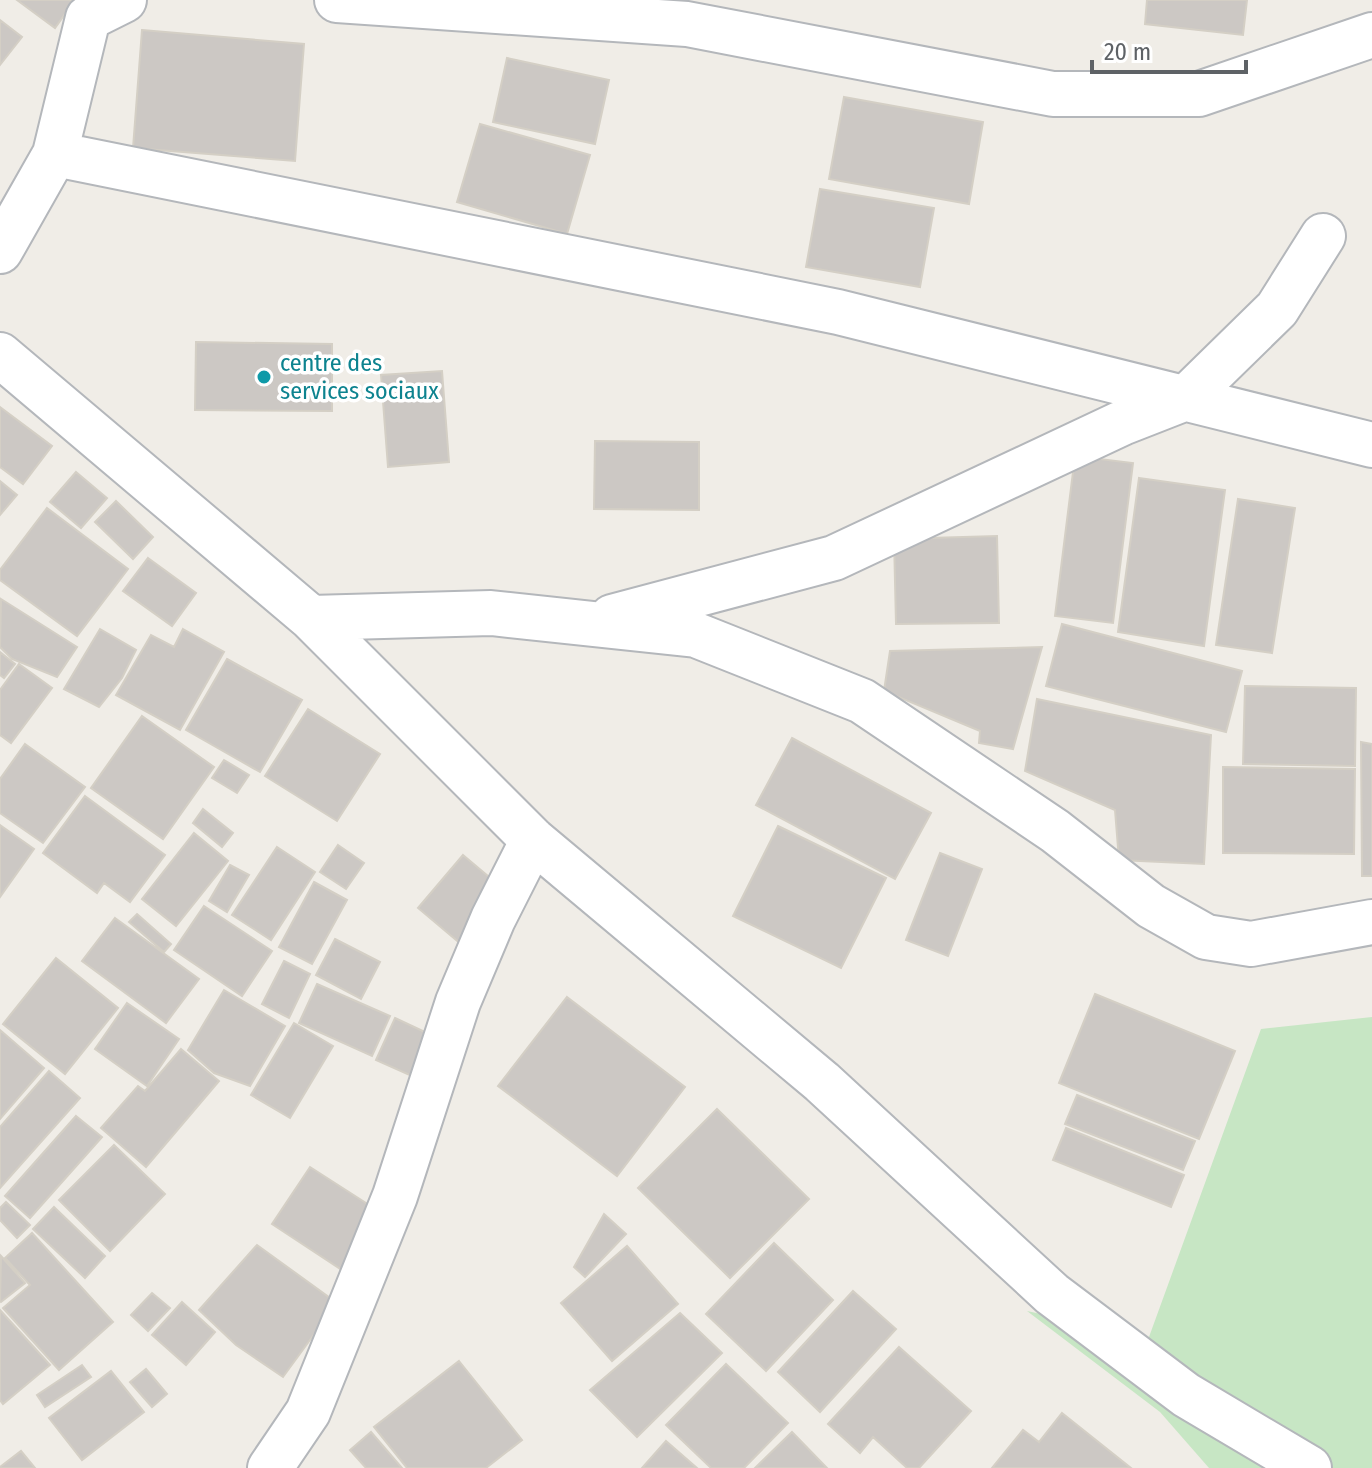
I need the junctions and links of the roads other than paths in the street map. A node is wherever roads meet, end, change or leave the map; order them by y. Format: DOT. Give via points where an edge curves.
graph roads {
  1 [pos="124,0"];
  2 [pos="337,0"];
  3 [pos="1372,35"];
  4 [pos="55,154"];
  5 [pos="1323,236"];
  6 [pos="0,251"];
  7 [pos="0,355"];
  8 [pos="1186,398"];
  9 [pos="1372,445"];
  10 [pos="311,618"];
  11 [pos="586,623"];
  12 [pos="533,840"];
  13 [pos="1372,922"];
  14 [pos="270,1468"];
  15 [pos="1309,1468"];
  1 -- 4 [label="street" via="88,18"];
  2 -- 3 [label="street" via="687,24 1053,94 1199,94"];
  4 -- 6 [label="street"];
  4 -- 8 [label="street" via="838,312"];
  5 -- 8 [label="street" via="1277,309"];
  7 -- 10 [label="street"];
  8 -- 9 [label="street"];
  8 -- 11 [label="street" via="834,558"];
  10 -- 11 [label="street" via="491,613"];
  10 -- 12 [label="street"];
  11 -- 13 [label="street" via="696,635 862,701 1055,831 1151,906 1206,937 1251,944"];
  12 -- 14 [label="street" via="458,1002 395,1196 308,1412"];
  12 -- 15 [label="street" via="822,1082 1052,1294 1186,1395"];
}
